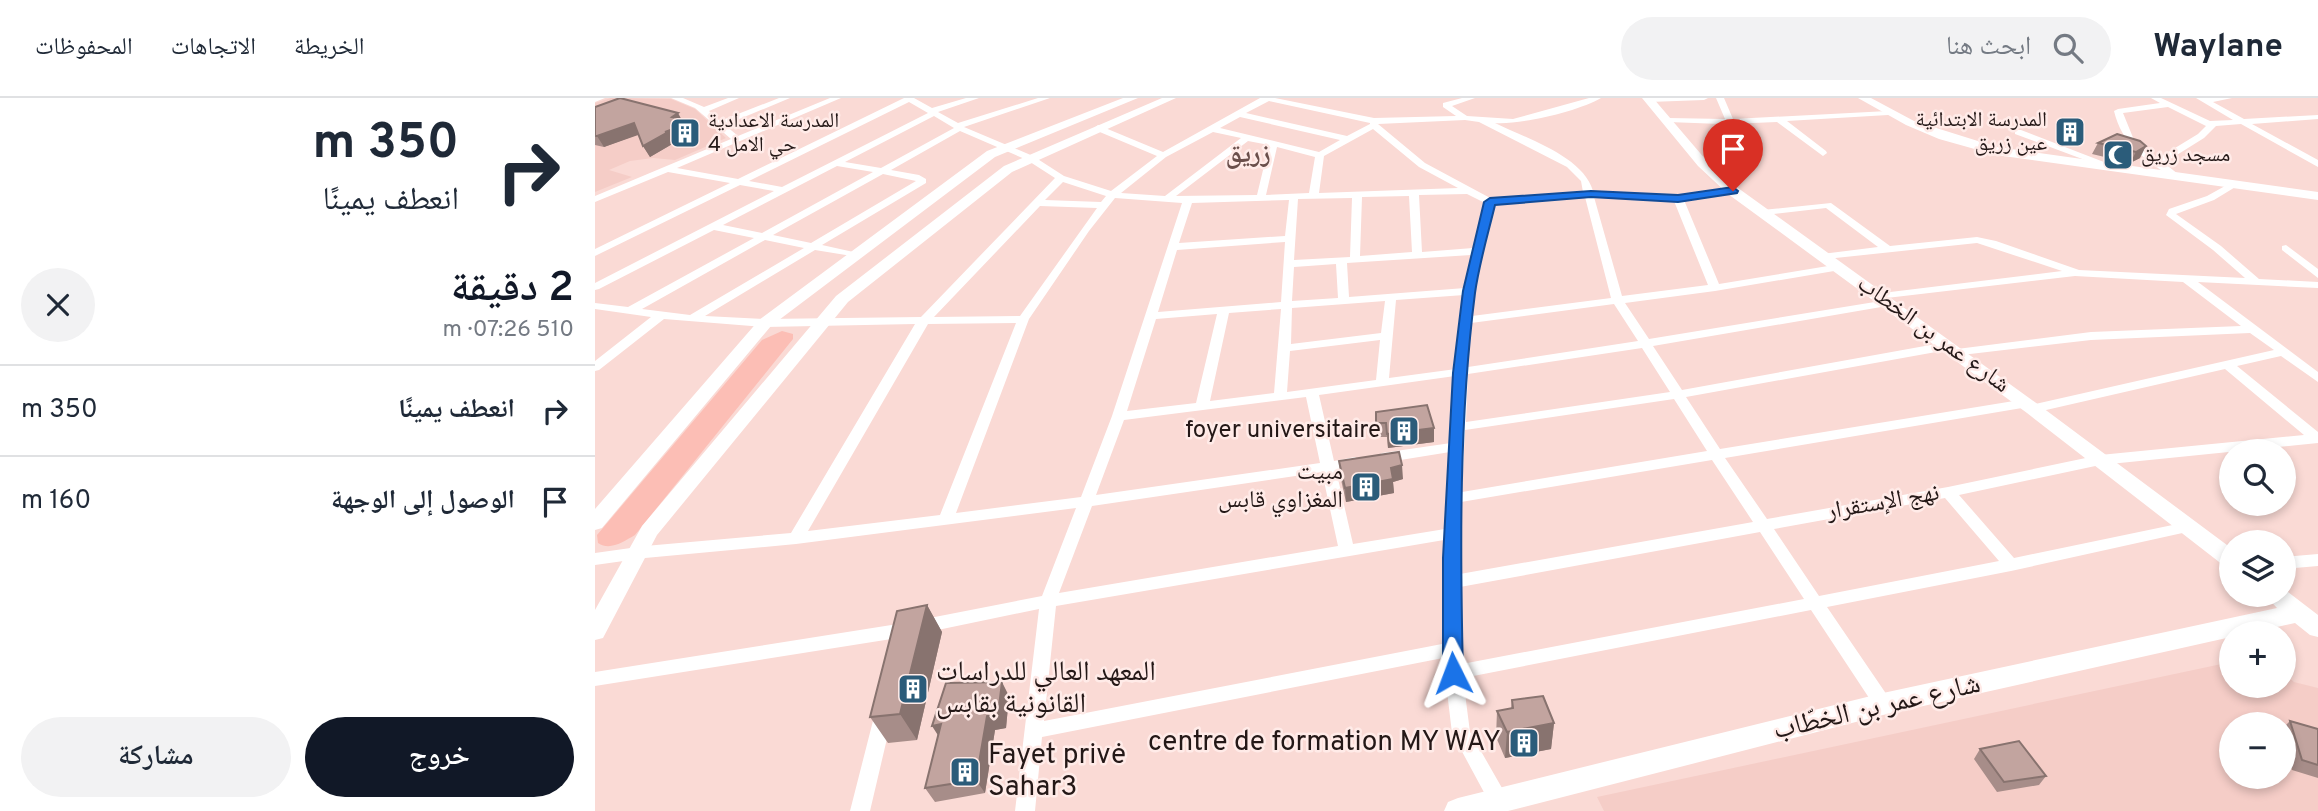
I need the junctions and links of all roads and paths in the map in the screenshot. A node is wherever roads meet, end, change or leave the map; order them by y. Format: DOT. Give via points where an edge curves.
graph roads {
  1 [pos="601,98"];
  2 [pos="675,98"];
  3 [pos="735,98"];
  4 [pos="786,98"];
  5 [pos="837,98"];
  6 [pos="909,98"];
  7 [pos="975,98"];
  8 [pos="1046,98"];
  9 [pos="1133,98"];
  10 [pos="1171,98"];
  11 [pos="1267,98"];
  12 [pos="1597,98"];
  13 [pos="1704,98"];
  14 [pos="1720,98"];
  15 [pos="1863,98"];
  16 [pos="2155,98"];
  17 [pos="2228,98"];
  18 [pos="1465,99"];
  19 [pos="1648,99"];
  20 [pos="2202,99"];
  21 [pos="595,100"];
  22 [pos="2168,105"];
  23 [pos="704,110"];
  24 [pos="932,112"];
  25 [pos="1888,113"];
  26 [pos="1238,114"];
  27 [pos="2318,117"];
  28 [pos="1465,118"];
  29 [pos="2295,118"];
  30 [pos="1482,120"];
  31 [pos="1668,120"];
  32 [pos="1780,120"];
  33 [pos="1727,122"];
  34 [pos="2241,122"];
  35 [pos="1374,123"];
  36 [pos="720,124"];
  37 [pos="2213,124"];
  38 [pos="959,127"];
  39 [pos="1098,128"];
  40 [pos="1209,128"];
  41 [pos="2318,131"];
  42 [pos="2018,132"];
  43 [pos="1245,139"];
  44 [pos="1346,139"];
  45 [pos="737,140"];
  46 [pos="1273,146"];
  47 [pos="1008,147"];
  48 [pos="1745,149"];
  49 [pos="1823,153"];
  50 [pos="1163,155"];
  51 [pos="1320,155"];
  52 [pos="1030,158"];
  53 [pos="834,163"];
  54 [pos="2158,163"];
  55 [pos="2103,164"];
  56 [pos="2318,164"];
  57 [pos="666,169"];
  58 [pos="881,170"];
  59 [pos="2173,174"];
  60 [pos="1062,178"];
  61 [pos="736,182"];
  62 [pos="2234,184"];
  63 [pos="781,190"];
  64 [pos="1467,191"];
  65 [pos="1733,191"];
  66 [pos="1414,192"];
  67 [pos="1357,194"];
  68 [pos="1591,194"];
  69 [pos="1112,195"];
  70 [pos="1314,195"];
  71 [pos="1294,196"];
  72 [pos="1261,197"];
  73 [pos="2318,197"];
  74 [pos="1678,198"];
  75 [pos="595,199"];
  76 [pos="1167,199"];
  77 [pos="1188,200"];
  78 [pos="1490,202"];
  79 [pos="1038,203"];
  80 [pos="1104,205"];
  81 [pos="1765,212"];
  82 [pos="711,226"];
  83 [pos="762,237"];
  84 [pos="1289,239"];
  85 [pos="811,246"];
  86 [pos="1173,247"];
  87 [pos="2286,248"];
  88 [pos="1888,250"];
  89 [pos="1477,251"];
  90 [pos="595,253"];
  91 [pos="854,255"];
  92 [pos="1417,255"];
  93 [pos="1826,256"];
  94 [pos="1355,260"];
  95 [pos="1341,261"];
  96 [pos="1290,264"];
  97 [pos="1840,267"];
  98 [pos="2078,272"];
  99 [pos="2318,275"];
  100 [pos="2184,277"];
  101 [pos="2256,282"];
  102 [pos="2318,285"];
  103 [pos="595,287"];
  104 [pos="1715,288"];
  105 [pos="1469,291"];
  106 [pos="1391,297"];
  107 [pos="1344,300"];
  108 [pos="1883,300"];
  109 [pos="1619,301"];
  110 [pos="1288,304"];
  111 [pos="595,306"];
  112 [pos="1224,310"];
  113 [pos="629,311"];
  114 [pos="661,315"];
  115 [pos="1153,316"];
  116 [pos="692,319"];
  117 [pos="1023,319"];
  118 [pos="1465,320"];
  119 [pos="765,323"];
  120 [pos="922,323"];
  121 [pos="820,324"];
  122 [pos="2252,329"];
  123 [pos="1386,336"];
  124 [pos="1645,345"];
  125 [pos="1286,348"];
  126 [pos="1952,350"];
  127 [pos="2283,352"];
  128 [pos="2229,366"];
  129 [pos="595,367"];
  130 [pos="1461,373"];
  131 [pos="2318,378"];
  132 [pos="1382,384"];
  133 [pos="1312,394"];
  134 [pos="1678,395"];
  135 [pos="1280,398"];
  136 [pos="2030,406"];
  137 [pos="1202,407"];
  138 [pos="1119,416"];
  139 [pos="1458,427"];
  140 [pos="2318,439"];
  141 [pos="1457,446"];
  142 [pos="1717,456"];
  143 [pos="2100,460"];
  144 [pos="1327,467"];
  145 [pos="1948,492"];
  146 [pos="1455,498"];
  147 [pos="1083,503"];
  148 [pos="946,519"];
  149 [pos="595,523"];
  150 [pos="1763,524"];
  151 [pos="2187,527"];
  152 [pos="1452,533"];
  153 [pos="796,538"];
  154 [pos="2219,550"];
  155 [pos="637,551"];
  156 [pos="1347,551"];
  157 [pos="595,559"];
  158 [pos="2318,560"];
  159 [pos="2296,562"];
  160 [pos="2011,565"];
  161 [pos="1451,582"];
  162 [pos="1048,601"];
  163 [pos="1817,604"];
  164 [pos="2291,607"];
  165 [pos="2308,620"];
  166 [pos="904,630"];
  167 [pos="595,631"];
  168 [pos="1451,649"];
  169 [pos="898,656"];
  170 [pos="1453,673"];
  171 [pos="595,679"];
  172 [pos="888,694"];
  173 [pos="1883,704"];
  174 [pos="1033,731"];
  175 [pos="1500,802"];
  176 [pos="860,811"];
  177 [pos="1025,811"];
  178 [pos="1458,811"];
  1 -- 21 [label="street"];
  2 -- 23 [label="street"];
  3 -- 23 [label="street"];
  4 -- 36 [label="street"];
  5 -- 45 [label="street"];
  6 -- 24 [label="street"];
  6 -- 61 [label="street"];
  7 -- 24 [label="street"];
  8 -- 38 [label="street"];
  9 -- 47 [label="street"];
  10 -- 39 [label="street"];
  11 -- 26 [label="street"];
  11 -- 35 [label="street"];
  12 -- 30 [label="street" via="1523,120"];
  13 -- 19 [label="street"];
  14 -- 33 [label="street"];
  15 -- 25 [label="street"];
  16 -- 22 [label="street"];
  17 -- 20 [label="street"];
  18 -- 28 [label="street" via="1446,105"];
  19 -- 31 [label="street, شارع عمر بن الخطاب"];
  20 -- 34 [label="street"];
  22 -- 37 [label="street"];
  22 -- 54 [label="street" via="2118,111 2128,141"];
  23 -- 36 [label="street"];
  24 -- 38 [label="street"];
  24 -- 53 [label="street"];
  25 -- 32 [label="street"];
  25 -- 55 [label="street" via="1984,148"];
  26 -- 40 [label="street"];
  26 -- 44 [label="street"];
  27 -- 29 [label="street"];
  28 -- 30 [label="street"];
  28 -- 35 [label="street"];
  29 -- 34 [label="street"];
  29 -- 41 [label="street"];
  30 -- 68 [label="street" via="1570,165"];
  31 -- 33 [label="street"];
  31 -- 65 [label="street, شارع عمر بن الخطاب" via="1702,163"];
  32 -- 33 [label="street"];
  32 -- 49 [label="street"];
  33 -- 48 [label="street"];
  34 -- 37 [label="street"];
  34 -- 56 [label="street"];
  35 -- 44 [label="street"];
  35 -- 64 [label="street" via="1404,153"];
  36 -- 45 [label="street"];
  37 -- 54 [label="street"];
  38 -- 47 [label="street"];
  38 -- 58 [label="street"];
  39 -- 50 [label="street"];
  39 -- 52 [label="street"];
  40 -- 43 [label="street"];
  40 -- 50 [label="street"];
  42 -- 55 [label="street"];
  43 -- 46 [label="street"];
  43 -- 76 [label="street"];
  44 -- 51 [label="street"];
  45 -- 57 [label="street"];
  46 -- 51 [label="street"];
  46 -- 72 [label="street"];
  47 -- 52 [label="street"];
  47 -- 91 [label="street" via="974,164"];
  50 -- 69 [label="street"];
  51 -- 70 [label="street"];
  52 -- 60 [label="street"];
  52 -- 121 [label="street" via="1008,169 842,299"];
  53 -- 58 [label="street"];
  53 -- 63 [label="street"];
  54 -- 59 [label="street"];
  55 -- 59 [label="street"];
  57 -- 61 [label="street"];
  57 -- 75 [label="street"];
  58 -- 83 [label="street"];
  58 -- 85 [label="street" via="923,181"];
  59 -- 62 [label="street"];
  60 -- 69 [label="street"];
  60 -- 79 [label="street"];
  61 -- 63 [label="street"];
  61 -- 90 [label="street"];
  62 -- 73 [label="street"];
  62 -- 101 [label="street" via="2210,201 2171,215"];
  63 -- 82 [label="street"];
  64 -- 66 [label="street"];
  64 -- 78 [label="street"];
  65 -- 74 [label="street"];
  65 -- 81 [label="street, شارع عمر بن الخطاب"];
  66 -- 67 [label="street"];
  66 -- 92 [label="street"];
  67 -- 70 [label="street"];
  67 -- 94 [label="street"];
  68 -- 74 [label="street"];
  68 -- 78 [label="street"];
  68 -- 109 [label="street"];
  69 -- 76 [label="street"];
  69 -- 80 [label="street"];
  70 -- 71 [label="street"];
  71 -- 72 [label="street"];
  71 -- 84 [label="street"];
  72 -- 77 [label="street"];
  74 -- 104 [label="street"];
  76 -- 77 [label="street"];
  77 -- 86 [label="street"];
  78 -- 89 [label="street"];
  79 -- 80 [label="street"];
  79 -- 120 [label="street"];
  80 -- 117 [label="street"];
  81 -- 88 [label="street" via="1828,205"];
  81 -- 93 [label="street, شارع عمر بن الخطاب"];
  82 -- 83 [label="street"];
  82 -- 103 [label="street"];
  83 -- 85 [label="street"];
  83 -- 113 [label="street"];
  84 -- 86 [label="street"];
  84 -- 96 [label="street"];
  85 -- 91 [label="street"];
  85 -- 116 [label="street"];
  86 -- 115 [label="street"];
  87 -- 99 [label="street"];
  88 -- 93 [label="street"];
  88 -- 98 [label="street" via="1977,240"];
  89 -- 92 [label="street"];
  89 -- 105 [label="street"];
  91 -- 119 [label="street"];
  92 -- 94 [label="street"];
  93 -- 97 [label="street, شارع عمر بن الخطاب"];
  94 -- 95 [label="street"];
  95 -- 96 [label="street"];
  95 -- 107 [label="street"];
  96 -- 110 [label="street"];
  97 -- 104 [label="street"];
  97 -- 108 [label="street, شارع عمر بن الخطاب"];
  98 -- 100 [label="street"];
  98 -- 108 [label="street"];
  100 -- 101 [label="street"];
  100 -- 122 [label="street"];
  101 -- 102 [label="street"];
  104 -- 109 [label="street"];
  105 -- 106 [label="street"];
  105 -- 118 [label="street"];
  106 -- 107 [label="street"];
  106 -- 123 [label="street"];
  107 -- 110 [label="street"];
  108 -- 124 [label="street"];
  108 -- 126 [label="street, شارع عمر بن الخطاب"];
  109 -- 118 [label="street"];
  109 -- 124 [label="street"];
  110 -- 112 [label="street"];
  110 -- 125 [label="street"];
  111 -- 113 [label="street"];
  112 -- 115 [label="street"];
  112 -- 137 [label="street"];
  113 -- 114 [label="street"];
  114 -- 116 [label="street"];
  114 -- 129 [label="street"];
  115 -- 138 [label="street"];
  116 -- 119 [label="street"];
  117 -- 120 [label="street"];
  117 -- 148 [label="street"];
  118 -- 130 [label="street"];
  119 -- 121 [label="street"];
  119 -- 149 [label="street"];
  120 -- 121 [label="street"];
  120 -- 153 [label="street"];
  121 -- 155 [label="street"];
  122 -- 126 [label="street" via="2091,336"];
  122 -- 127 [label="street"];
  123 -- 125 [label="street"];
  123 -- 132 [label="street"];
  124 -- 130 [label="street"];
  124 -- 134 [label="street"];
  125 -- 135 [label="street"];
  126 -- 134 [label="street"];
  126 -- 136 [label="street, شارع عمر بن الخطاب"];
  127 -- 128 [label="street"];
  127 -- 131 [label="street"];
  128 -- 136 [label="street"];
  128 -- 140 [label="street"];
  130 -- 132 [label="street"];
  130 -- 139 [label="street"];
  132 -- 133 [label="street"];
  133 -- 135 [label="street"];
  133 -- 144 [label="street"];
  134 -- 139 [label="street"];
  134 -- 142 [label="street"];
  135 -- 137 [label="street"];
  136 -- 142 [label="street"];
  136 -- 143 [label="street, شارع عمر بن الخطاب"];
  137 -- 138 [label="street"];
  138 -- 147 [label="street"];
  139 -- 141 [label="street"];
  140 -- 143 [label="street, نهج الإستقرار"];
  141 -- 144 [label="street"];
  141 -- 146 [label="street"];
  142 -- 146 [label="street"];
  142 -- 150 [label="street"];
  143 -- 145 [label="street, نهج الإستقرار"];
  143 -- 151 [label="street, شارع عمر بن الخطاب"];
  144 -- 147 [label="street"];
  144 -- 156 [label="street"];
  145 -- 150 [label="street, نهج الإستقرار"];
  145 -- 160 [label="street"];
  146 -- 152 [label="street"];
  147 -- 148 [label="street"];
  147 -- 162 [label="street"];
  148 -- 153 [label="street"];
  150 -- 161 [label="street, نهج الإستقرار"];
  150 -- 163 [label="street"];
  151 -- 154 [label="street, شارع عمر بن الخطاب"];
  151 -- 160 [label="street"];
  152 -- 156 [label="street"];
  152 -- 161 [label="street"];
  153 -- 155 [label="street"];
  155 -- 157 [label="street"];
  155 -- 167 [label="street"];
  156 -- 162 [label="street"];
  158 -- 159 [label="street"];
  160 -- 163 [label="street"];
  161 -- 168 [label="street"];
  162 -- 166 [label="street"];
  162 -- 174 [label="street"];
  163 -- 170 [label="street"];
  163 -- 173 [label="street"];
  164 -- 165 [label="street"];
  165 -- 173 [label="street, شارع عمر بن الخطّاب"];
  166 -- 169 [label="street"];
  166 -- 171 [label="street"];
  168 -- 170 [label="street"];
  168 -- 174 [label="street"];
  170 -- 175 [label="street" via="1461,733"];
  172 -- 176 [label="street"];
  173 -- 175 [label="street, شارع عمر بن الخطّاب"];
  174 -- 177 [label="street"];
  175 -- 178 [label="street, شارع عمر بن الخطّاب"];
}
